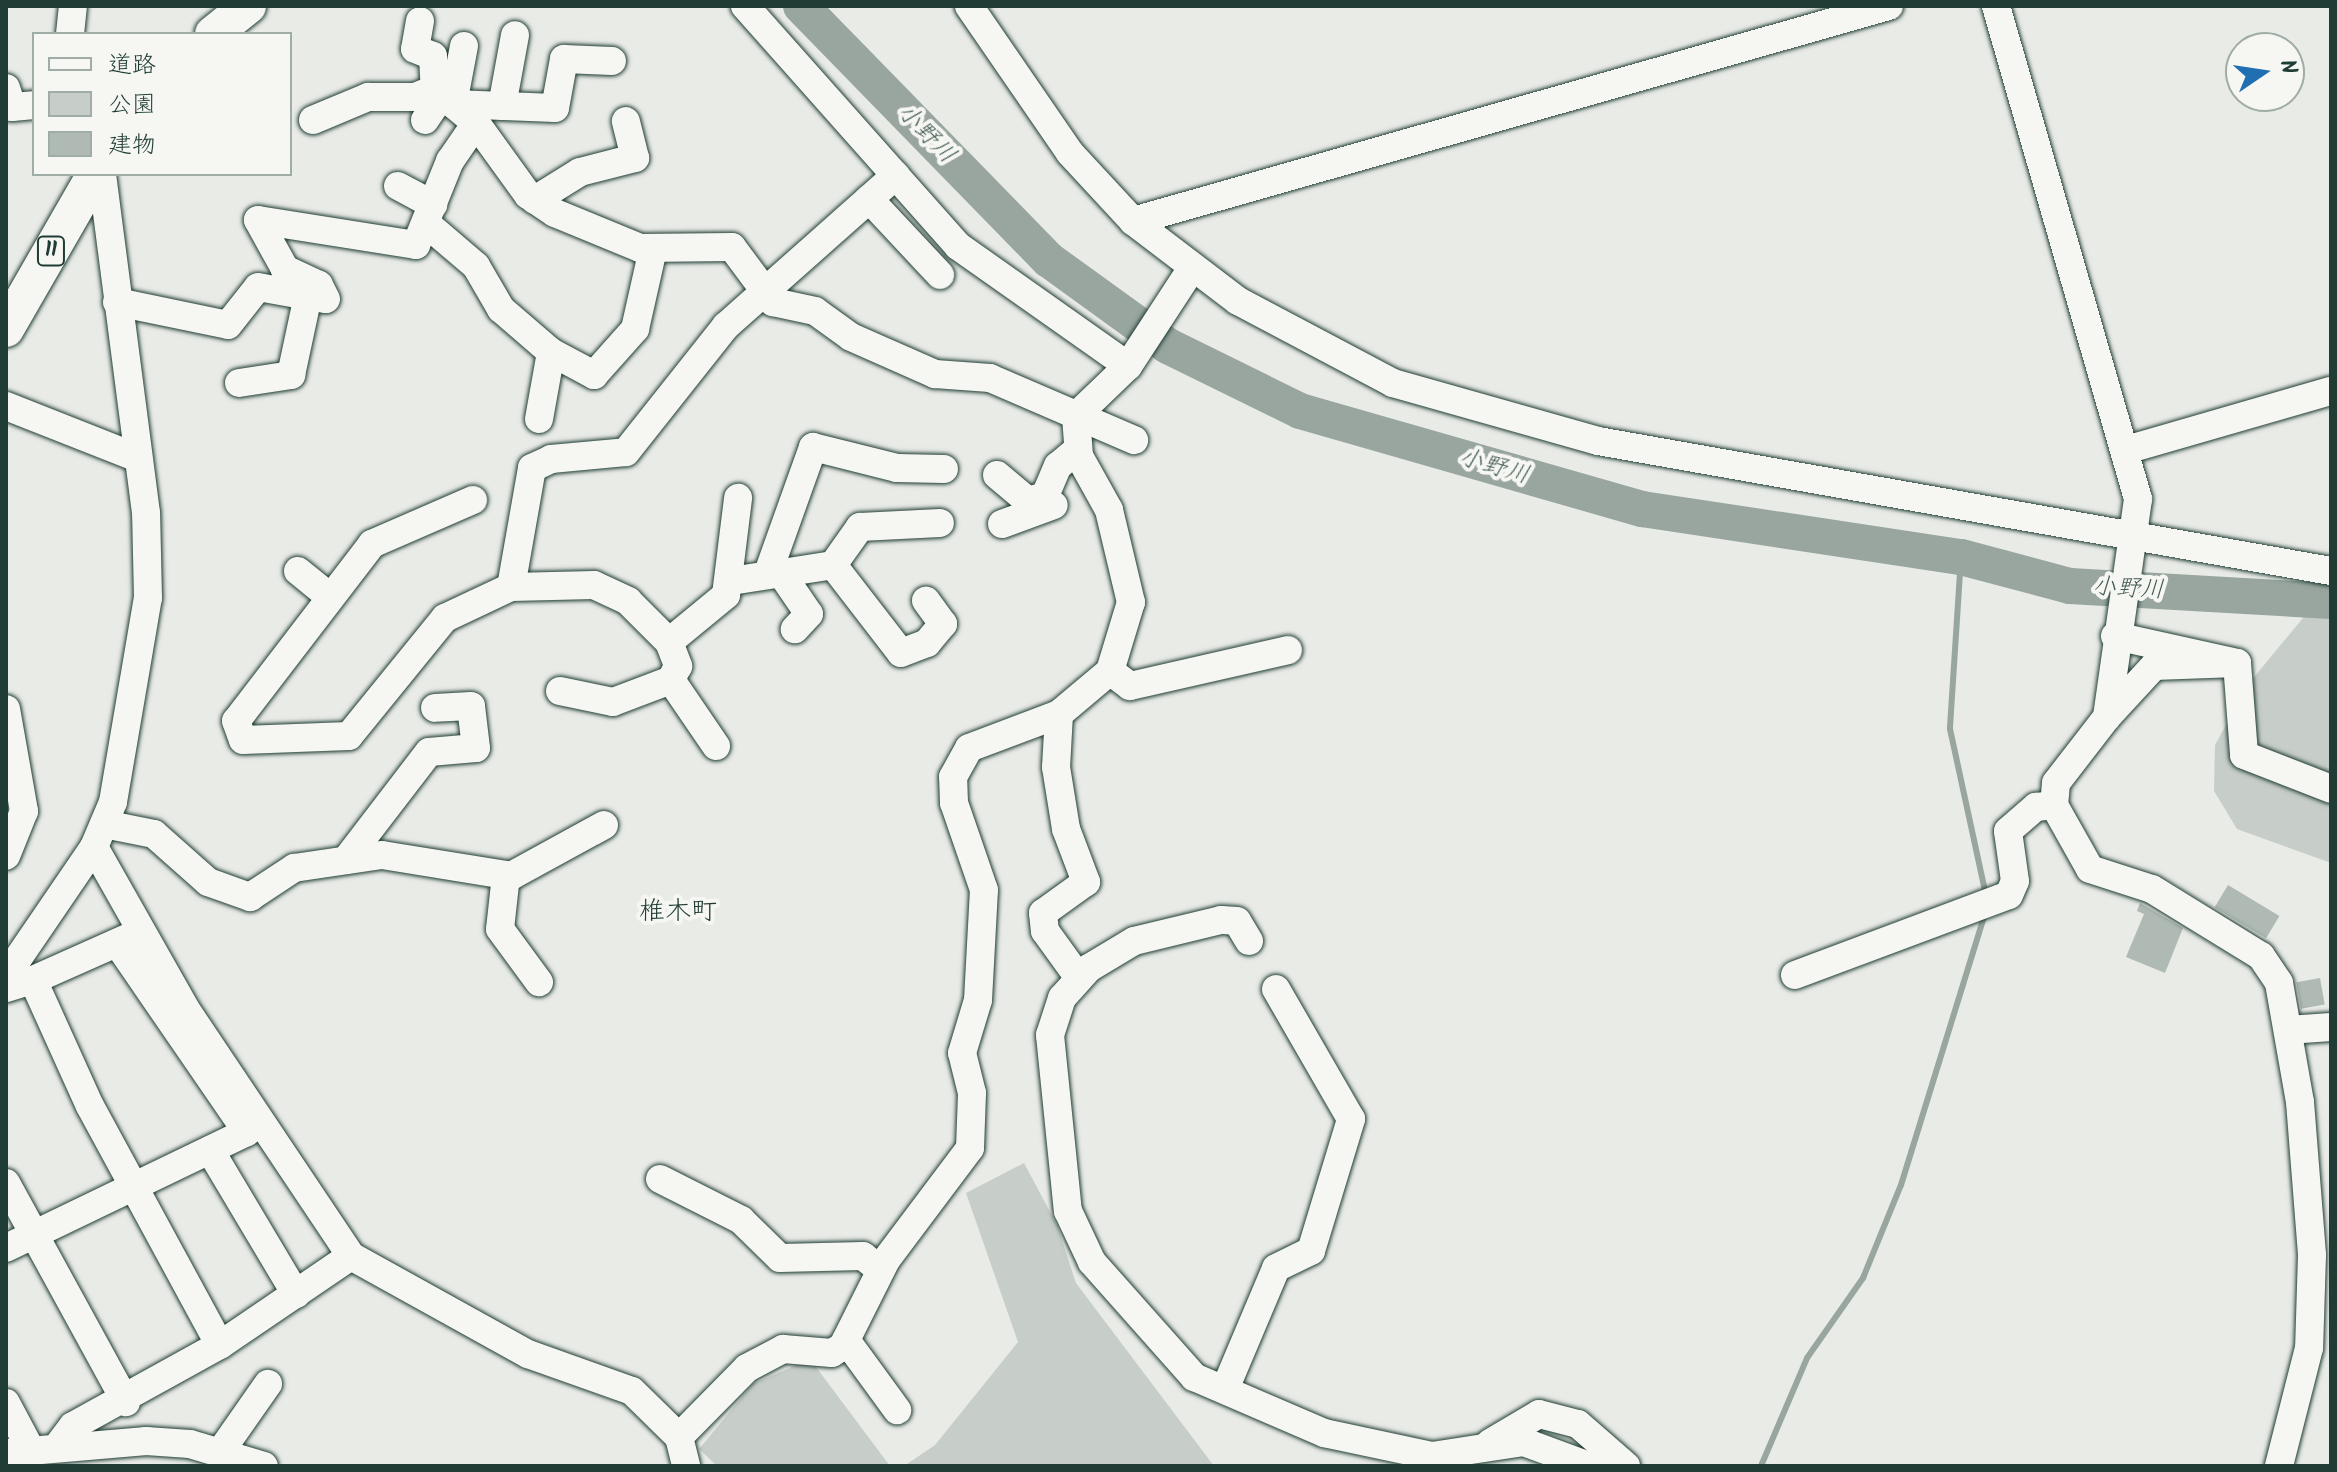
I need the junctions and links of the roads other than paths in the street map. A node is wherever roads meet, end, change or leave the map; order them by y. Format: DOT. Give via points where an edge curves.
graph roads {
  1 [pos="73,6"];
  2 [pos="248,6"];
  3 [pos="745,6"];
  4 [pos="969,6"];
  5 [pos="1889,6"];
  6 [pos="1996,6"];
  7 [pos="420,21"];
  8 [pos="70,32"];
  9 [pos="216,32"];
  10 [pos="515,35"];
  11 [pos="464,46"];
  12 [pos="612,61"];
  13 [pos="7,93"];
  14 [pos="443,96"];
  15 [pos="32,105"];
  16 [pos="502,106"];
  17 [pos="313,120"];
  18 [pos="425,120"];
  19 [pos="626,121"];
  20 [pos="476,123"];
  21 [pos="896,175"];
  22 [pos="94,176"];
  23 [pos="102,176"];
  24 [pos="398,186"];
  25 [pos="869,199"];
  26 [pos="535,200"];
  27 [pos="431,215"];
  28 [pos="1133,221"];
  29 [pos="653,249"];
  30 [pos="1189,273"];
  31 [pos="940,275"];
  32 [pos="766,291"];
  33 [pos="324,298"];
  34 [pos="117,302"];
  35 [pos="6,329"];
  36 [pos="551,352"];
  37 [pos="1130,362"];
  38 [pos="239,383"];
  39 [pos="2331,391"];
  40 [pos="6,406"];
  41 [pos="1076,416"];
  42 [pos="539,419"];
  43 [pos="1134,440"];
  44 [pos="2126,450"];
  45 [pos="1080,455"];
  46 [pos="138,458"];
  47 [pos="944,469"];
  48 [pos="997,475"];
  49 [pos="459,498"];
  50 [pos="738,498"];
  51 [pos="940,523"];
  52 [pos="1002,524"];
  53 [pos="2132,538"];
  54 [pos="833,565"];
  55 [pos="298,571"];
  56 [pos="2331,571"];
  57 [pos="773,572"];
  58 [pos="731,581"];
  59 [pos="511,587"];
  60 [pos="330,597"];
  61 [pos="926,601"];
  62 [pos="2116,628"];
  63 [pos="795,629"];
  64 [pos="669,642"];
  65 [pos="1288,650"];
  66 [pos="2237,663"];
  67 [pos="1110,671"];
  68 [pos="671,680"];
  69 [pos="560,691"];
  70 [pos="435,708"];
  71 [pos="6,709"];
  72 [pos="1059,714"];
  73 [pos="2107,717"];
  74 [pos="716,746"];
  75 [pos="2331,789"];
  76 [pos="2054,805"];
  77 [pos="604,825"];
  78 [pos="99,836"];
  79 [pos="6,856"];
  80 [pos="346,860"];
  81 [pos="506,875"];
  82 [pos="130,938"];
  83 [pos="1249,941"];
  84 [pos="1795,975"];
  85 [pos="1079,978"];
  86 [pos="15,981"];
  87 [pos="539,982"];
  88 [pos="1276,989"];
  89 [pos="2331,1027"];
  90 [pos="2288,1030"];
  91 [pos="210,1150"];
  92 [pos="660,1179"];
  93 [pos="6,1183"];
  94 [pos="134,1186"];
  95 [pos="34,1234"];
  96 [pos="6,1248"];
  97 [pos="351,1256"];
  98 [pos="880,1270"];
  99 [pos="296,1294"];
  100 [pos="220,1345"];
  101 [pos="839,1346"];
  102 [pos="268,1384"];
  103 [pos="1225,1389"];
  104 [pos="126,1402"];
  105 [pos="6,1403"];
  106 [pos="897,1410"];
  107 [pos="679,1437"];
  108 [pos="31,1450"];
  109 [pos="221,1451"];
  110 [pos="1477,1454"];
  111 [pos="264,1466"];
  112 [pos="686,1466"];
  113 [pos="1589,1466"];
  114 [pos="1626,1466"];
  115 [pos="2279,1466"];
  1 -- 8 [label="street"];
  2 -- 9 [label="main road"];
  3 -- 21 [label="street"];
  4 -- 28 [label="street" via="1070,153"];
  5 -- 28 [label="street"];
  6 -- 44 [label="street"];
  7 -- 14 [label="street" via="415,49 433,56"];
  10 -- 16 [label="street"];
  11 -- 14 [label="street"];
  12 -- 16 [label="street" via="564,59 555,108"];
  13 -- 15 [label="street" via="12,107"];
  14 -- 16 [label="street"];
  14 -- 17 [label="street" via="368,97"];
  14 -- 18 [label="street"];
  14 -- 20 [label="street"];
  19 -- 26 [label="street" via="635,158 580,172"];
  20 -- 26 [label="street"];
  20 -- 27 [label="street"];
  21 -- 25 [label="street"];
  21 -- 37 [label="street" via="958,246"];
  22 -- 35 [label="main road, 11"];
  23 -- 34 [label="street"];
  24 -- 27 [label="street"];
  25 -- 31 [label="street"];
  25 -- 32 [label="street"];
  26 -- 29 [label="street" via="596,232"];
  27 -- 33 [label="street" via="416,245 400,247 334,227 310,232 258,220 285,269 319,285"];
  27 -- 36 [label="street" via="476,266 501,309"];
  28 -- 30 [label="street"];
  29 -- 32 [label="street" via="732,247"];
  29 -- 36 [label="street" via="635,329 594,375"];
  30 -- 37 [label="street"];
  30 -- 53 [label="street" via="1393,383 1502,419"];
  32 -- 41 [label="street" via="773,302 815,311 851,337 935,374 990,378"];
  32 -- 59 [label="street" via="659,401 626,452 551,459 532,468"];
  33 -- 34 [label="street" via="258,287 228,325"];
  33 -- 38 [label="street" via="291,375"];
  34 -- 46 [label="street"];
  36 -- 42 [label="street"];
  37 -- 41 [label="street"];
  39 -- 44 [label="street"];
  40 -- 46 [label="street"];
  41 -- 43 [label="street"];
  41 -- 45 [label="street"];
  44 -- 53 [label="street" via="2138,499"];
  45 -- 48 [label="street" via="1058,466 1045,496 1028,501"];
  45 -- 52 [label="street" via="1053,507"];
  45 -- 67 [label="street" via="1109,510 1131,602"];
  46 -- 78 [label="street" via="148,598"];
  47 -- 57 [label="street" via="897,468 813,447"];
  49 -- 60 [label="street" via="372,544"];
  50 -- 58 [label="street" via="741,508 727,547"];
  51 -- 54 [label="street" via="860,527"];
  53 -- 56 [label="street"];
  53 -- 62 [label="street"];
  54 -- 57 [label="street"];
  54 -- 61 [label="street" via="901,653 927,643 943,624"];
  55 -- 60 [label="street"];
  57 -- 58 [label="street"];
  57 -- 63 [label="street" via="809,614"];
  58 -- 64 [label="street" via="726,595"];
  59 -- 60 [label="street" via="445,618 349,736 243,740 236,721"];
  59 -- 64 [label="street" via="594,585 628,601"];
  62 -- 66 [label="street"];
  62 -- 73 [label="street"];
  64 -- 68 [label="street" via="678,666"];
  65 -- 67 [label="street" via="1130,686"];
  66 -- 73 [label="street" via="2154,666"];
  66 -- 75 [label="street" via="2244,755"];
  67 -- 72 [label="street"];
  68 -- 69 [label="street" via="613,702"];
  68 -- 74 [label="street"];
  70 -- 80 [label="street" via="471,706 476,758 429,752"];
  71 -- 79 [label="street" via="24,811"];
  72 -- 85 [label="street" via="1058,783 1086,882 1043,913 1045,931"];
  72 -- 98 [label="street" via="969,748 953,777 954,803 984,890 978,1000 962,1053 972,1093 970,1148"];
  73 -- 76 [label="street" via="2056,783"];
  76 -- 84 [label="street" via="2036,807 2008,831 2015,881 2009,895"];
  76 -- 90 [label="street" via="2090,869 2152,889 2261,956 2279,983"];
  77 -- 81 [label="street"];
  78 -- 80 [label="street" via="154,834 208,882 250,897 294,868"];
  78 -- 82 [label="street"];
  78 -- 86 [label="street"];
  80 -- 81 [label="street" via="448,861"];
  81 -- 87 [label="street" via="500,929"];
  82 -- 86 [label="street"];
  82 -- 91 [label="street" via="247,1132"];
  82 -- 97 [label="street"];
  83 -- 85 [label="street" via="1237,921 1221,920 1134,941"];
  85 -- 103 [label="street" via="1062,998 1050,1035 1068,1211 1092,1262 1194,1377"];
  86 -- 94 [label="street"];
  88 -- 103 [label="street" via="1351,1119 1311,1251 1276,1268"];
  89 -- 90 [label="street"];
  90 -- 115 [label="street" via="2312,1255 2309,1348"];
  91 -- 94 [label="street"];
  91 -- 99 [label="street"];
  92 -- 98 [label="street" via="741,1220 780,1258 863,1256"];
  93 -- 95 [label="street"];
  94 -- 95 [label="street"];
  94 -- 100 [label="street"];
  95 -- 96 [label="street"];
  95 -- 104 [label="street"];
  97 -- 99 [label="street"];
  97 -- 107 [label="street" via="528,1354 632,1391"];
  98 -- 101 [label="street"];
  99 -- 100 [label="street"];
  100 -- 104 [label="street"];
  101 -- 106 [label="street"];
  101 -- 107 [label="street" via="783,1349 747,1368"];
  102 -- 109 [label="street"];
  103 -- 110 [label="street" via="1324,1433 1432,1456"];
  104 -- 108 [label="street"];
  105 -- 108 [label="street"];
  107 -- 112 [label="street"];
  108 -- 109 [label="street" via="146,1441"];
  109 -- 111 [label="street"];
  110 -- 113 [label="street" via="1524,1442"];
  110 -- 114 [label="street" via="1539,1414 1578,1424"];
}
